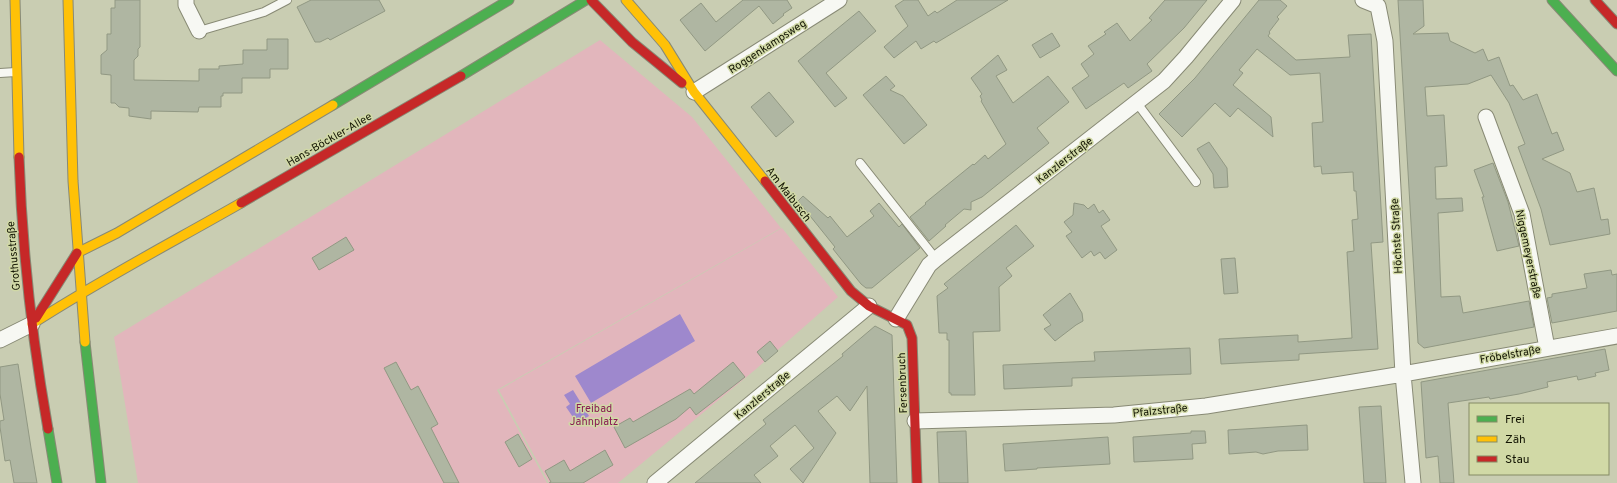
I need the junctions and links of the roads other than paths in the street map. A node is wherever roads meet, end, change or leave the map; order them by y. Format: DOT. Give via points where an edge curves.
graph roads {
  1 [pos="15,0"];
  2 [pos="68,0"];
  3 [pos="186,0"];
  4 [pos="288,0"];
  5 [pos="509,0"];
  6 [pos="586,0"];
  7 [pos="591,0"];
  8 [pos="626,0"];
  9 [pos="839,0"];
  10 [pos="1233,0"];
  11 [pos="1363,0"];
  12 [pos="1552,0"];
  13 [pos="1595,0"];
  14 [pos="1617,24"];
  15 [pos="199,31"];
  16 [pos="1617,71"];
  17 [pos="16,72"];
  18 [pos="0,73"];
  19 [pos="694,92"];
  20 [pos="1137,103"];
  21 [pos="1486,117"];
  22 [pos="860,163"];
  23 [pos="1196,182"];
  24 [pos="77,253"];
  25 [pos="936,259"];
  26 [pos="80,293"];
  27 [pos="869,306"];
  28 [pos="896,319"];
  29 [pos="32,324"];
  30 [pos="1617,336"];
  31 [pos="0,340"];
  32 [pos="1547,348"];
  33 [pos="1403,374"];
  34 [pos="915,421"];
  35 [pos="57,483"];
  36 [pos="101,483"];
  37 [pos="654,483"];
  38 [pos="917,483"];
  39 [pos="1413,483"];
  1 -- 17 [label="main road, Grothusstraße"];
  2 -- 24 [label="main road" via="68,71"];
  3 -- 15 [label="street"];
  4 -- 15 [label="lane" via="264,12"];
  5 -- 24 [label="main road" via="280,138 117,233"];
  6 -- 26 [label="main road, Hans-Böckler-Allee" via="449,84"];
  7 -- 19 [label="main road, Am Maibusch" via="632,42"];
  8 -- 19 [label="main road, Am Maibusch" via="665,45"];
  9 -- 19 [label="street, Roggenkampsweg"];
  10 -- 20 [label="street, Kanzlerstraße" via="1164,81"];
  11 -- 33 [label="street, Höchste Straße" via="1378,6 1385,41"];
  12 -- 16 [label="main road"];
  13 -- 14 [label="main road"];
  17 -- 18 [label="lane"];
  17 -- 29 [label="main road, Grothusstraße" via="22,217"];
  19 -- 27 [label="main road, Am Maibusch" via="851,291"];
  20 -- 23 [label="lane"];
  20 -- 25 [label="street, Kanzlerstraße"];
  21 -- 32 [label="street, Niggemeyerstraße" via="1522,214"];
  22 -- 25 [label="lane"];
  24 -- 26 [label="main road"];
  24 -- 29 [label="main road"];
  25 -- 28 [label="street, Kanzlerstraße" via="929,265"];
  26 -- 29 [label="main road, Hans-Böckler-Allee"];
  26 -- 36 [label="main road"];
  27 -- 28 [label="main road, Fersenbruch"];
  27 -- 37 [label="street, Kanzlerstraße"];
  28 -- 34 [label="main road, Fersenbruch" via="906,325 912,338"];
  29 -- 31 [label="street"];
  29 -- 35 [label="main road, Grothusstraße"];
  30 -- 32 [label="street, Fröbelstraße"];
  32 -- 33 [label="street, Fröbelstraße"];
  33 -- 34 [label="street, Pfalzstraße" via="1206,406 1114,415"];
  33 -- 39 [label="street, Höchste Straße"];
  34 -- 38 [label="main road, Fersenbruch"];
}
